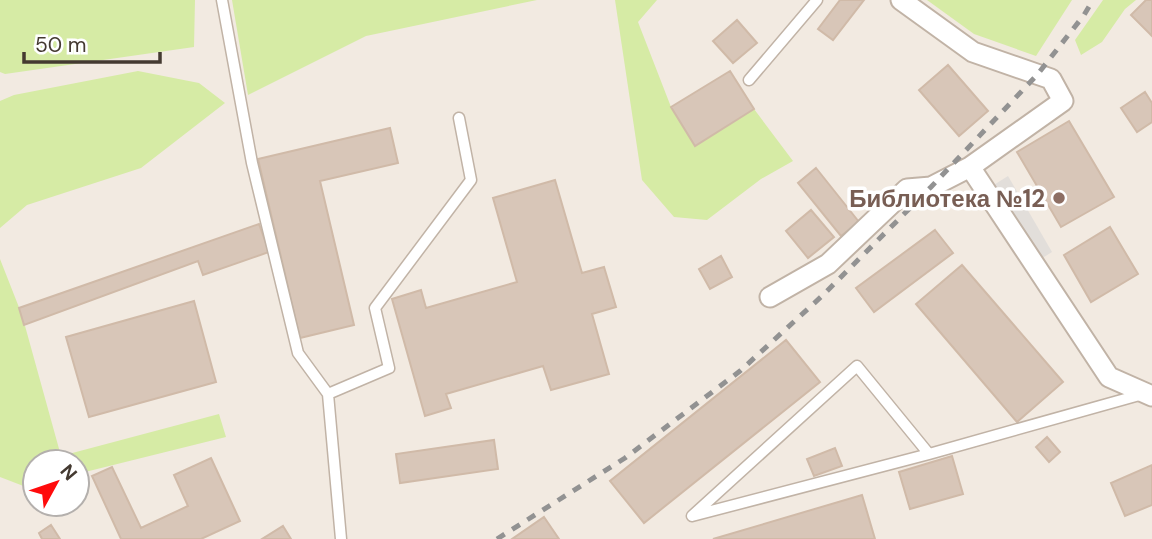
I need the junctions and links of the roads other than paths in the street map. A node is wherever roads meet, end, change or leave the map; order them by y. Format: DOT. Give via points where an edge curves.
graph roads {
  1 [pos="222,0"];
  2 [pos="817,0"];
  3 [pos="901,0"];
  4 [pos="749,80"];
  5 [pos="459,118"];
  6 [pos="970,167"];
  7 [pos="770,297"];
  8 [pos="328,394"];
  9 [pos="1149,394"];
  10 [pos="929,454"];
  11 [pos="341,539"];
  1 -- 8 [label="lane" via="252,163 298,353"];
  2 -- 4 [label="lane"];
  3 -- 6 [label="street" via="973,52 1051,79 1063,101"];
  5 -- 8 [label="lane" via="471,180 375,309 389,368"];
  6 -- 7 [label="street" via="932,187 907,189 828,264"];
  6 -- 9 [label="street" via="1109,377"];
  8 -- 11 [label="lane"];
  9 -- 10 [label="lane"];
  10 -- 10 [label="lane" via="810,485 692,516 857,366"];
}
